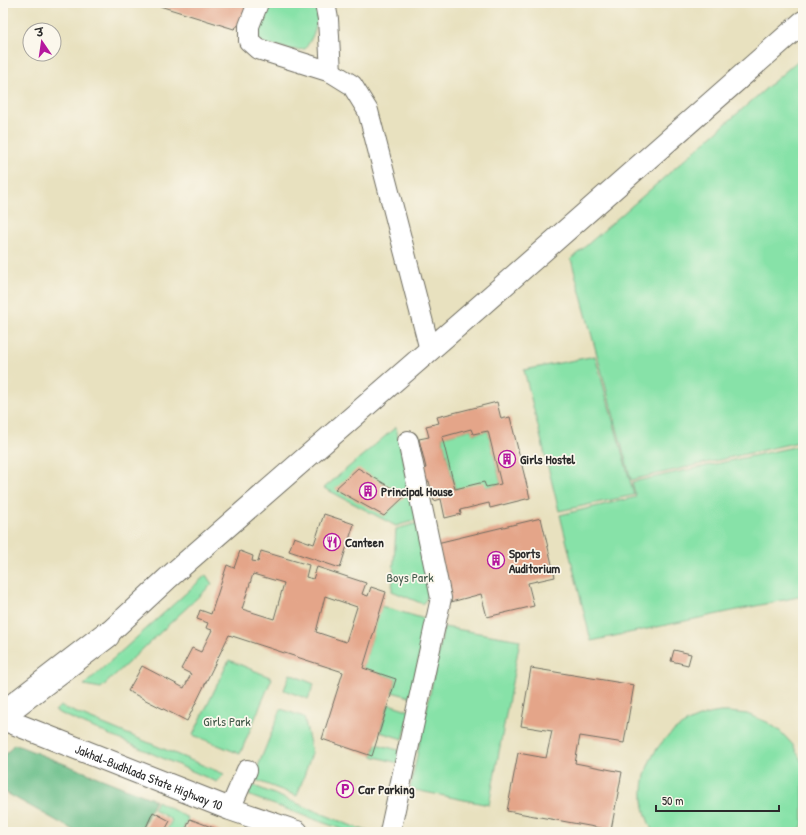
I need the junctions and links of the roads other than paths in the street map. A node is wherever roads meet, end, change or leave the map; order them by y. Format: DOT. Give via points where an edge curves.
graph roads {
  1 [pos="258,3"];
  2 [pos="325,3"];
  3 [pos="803,22"];
  4 [pos="331,72"];
  5 [pos="430,350"];
  6 [pos="408,441"];
  7 [pos="111,631"];
  8 [pos="3,711"];
  9 [pos="3,716"];
  10 [pos="3,719"];
  11 [pos="247,770"];
  12 [pos="230,809"];
  13 [pos="297,832"];
  14 [pos="390,832"];
  1 -- 4 [label="street" via="249,26 249,41 258,49"];
  2 -- 4 [label="street"];
  3 -- 5 [label="main road"];
  4 -- 5 [label="street" via="352,85 368,110"];
  5 -- 7 [label="main road" via="168,578"];
  6 -- 14 [label="street" via="441,598"];
  7 -- 8 [label="street"];
  7 -- 9 [label="street" via="109,637"];
  10 -- 12 [label="main road, Jakhal-Budhlada State Highway 10"];
  11 -- 12 [label="street"];
  12 -- 13 [label="main road, Jakhal-Budhlada State Highway 10"];
}
